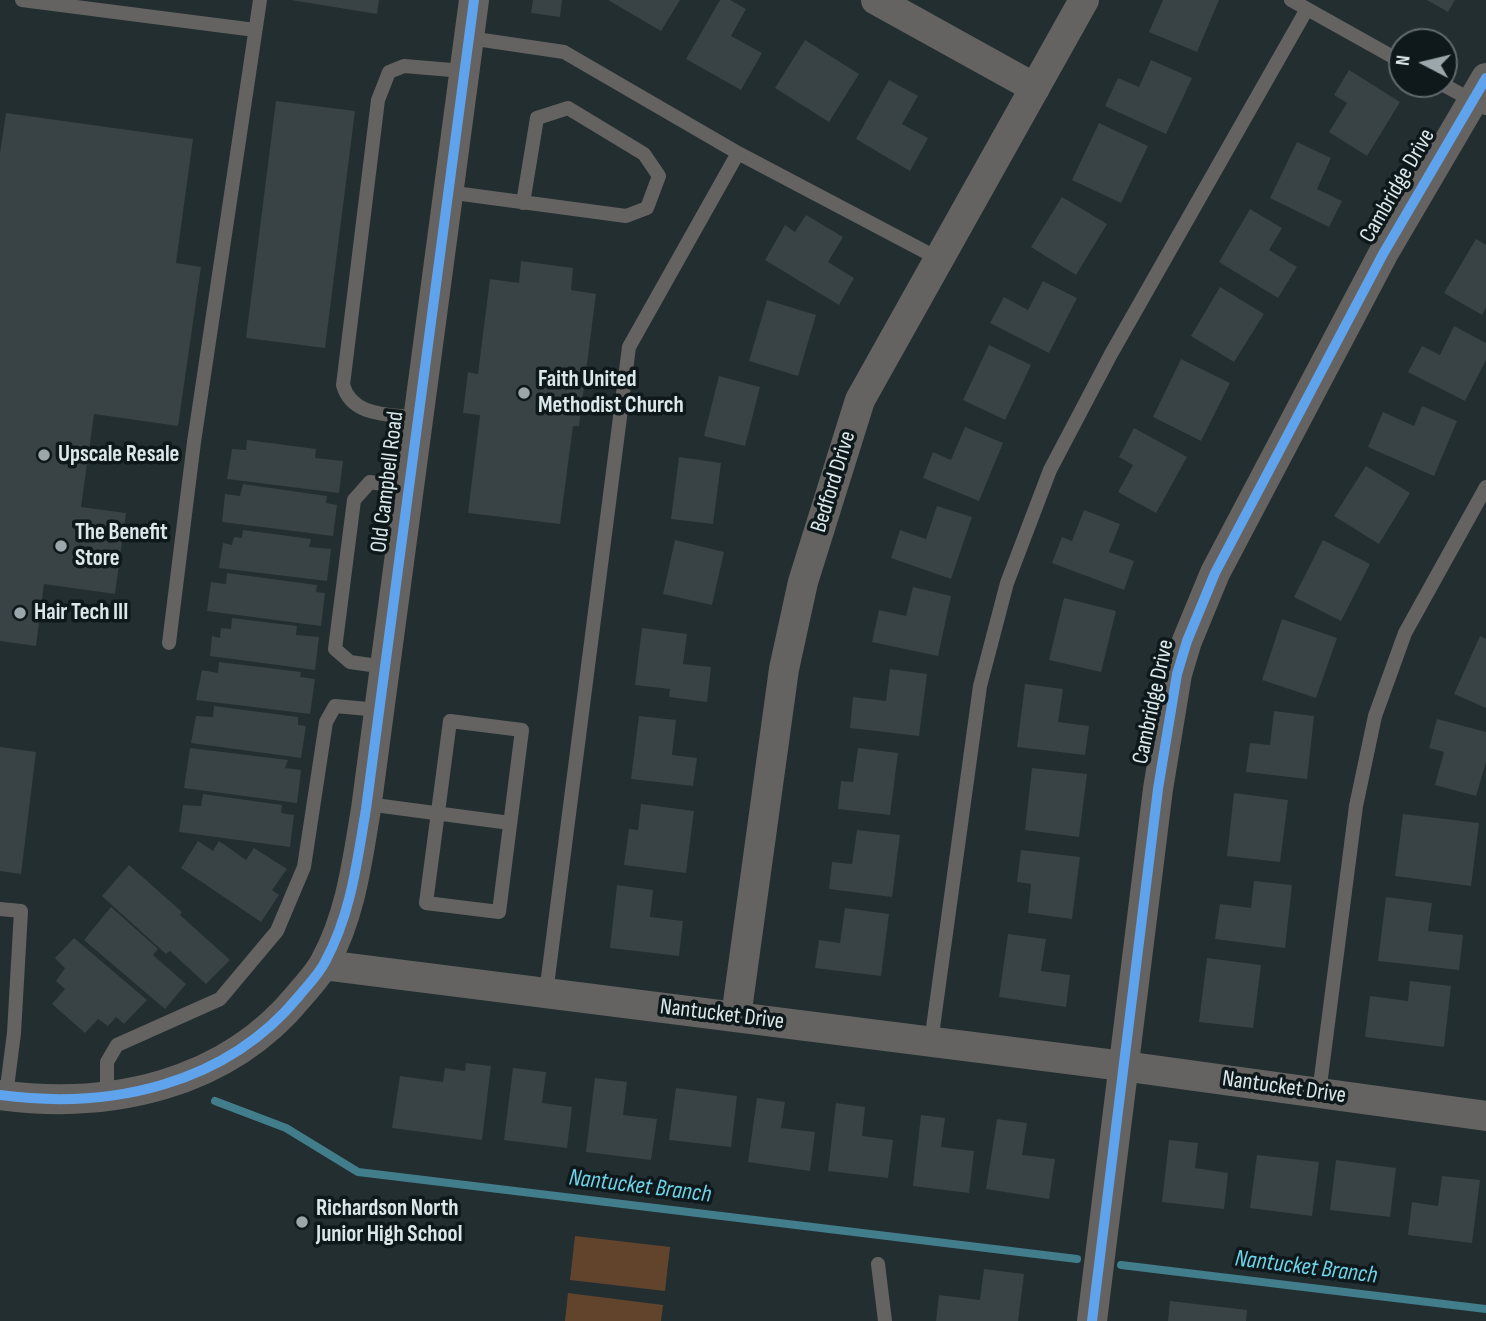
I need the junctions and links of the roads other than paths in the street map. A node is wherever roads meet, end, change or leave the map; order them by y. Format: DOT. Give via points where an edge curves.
graph roads {
  1 [pos="22,0"];
  2 [pos="260,0"];
  3 [pos="474,0"];
  4 [pos="876,0"];
  5 [pos="1084,0"];
  6 [pos="1292,0"];
  7 [pos="1307,9"];
  8 [pos="255,30"];
  9 [pos="469,38"];
  10 [pos="1388,54"];
  11 [pos="464,71"];
  12 [pos="1035,88"];
  13 [pos="1458,89"];
  14 [pos="1481,96"];
  15 [pos="738,153"];
  16 [pos="447,192"];
  17 [pos="523,202"];
  18 [pos="939,259"];
  19 [pos="418,418"];
  20 [pos="1486,487"];
  21 [pos="408,488"];
  22 [pos="169,643"];
  23 [pos="385,667"];
  24 [pos="379,710"];
  25 [pos="367,804"];
  26 [pos="438,813"];
  27 [pos="510,823"];
  28 [pos="0,909"];
  29 [pos="324,965"];
  30 [pos="546,993"];
  31 [pos="736,1017"];
  32 [pos="931,1042"];
  33 [pos="1123,1066"];
  34 [pos="1319,1093"];
  35 [pos="3,1095"];
  36 [pos="107,1097"];
  37 [pos="1486,1116"];
  38 [pos="878,1265"];
  39 [pos="885,1321"];
  40 [pos="1092,1321"];
  1 -- 8 [label="lane"];
  2 -- 8 [label="lane"];
  3 -- 9 [label="street, Old Campbell Road"];
  4 -- 12 [label="street"];
  5 -- 12 [label="street, Bedford Drive"];
  6 -- 7 [label="lane"];
  7 -- 10 [label="lane"];
  7 -- 32 [label="lane" via="1056,458 1007,583 980,686"];
  8 -- 22 [label="lane"];
  9 -- 11 [label="street, Old Campbell Road"];
  9 -- 15 [label="lane" via="564,52"];
  11 -- 16 [label="street, Old Campbell Road"];
  11 -- 19 [label="lane" via="404,66 389,72 378,100 343,385 354,406"];
  12 -- 18 [label="street, Bedford Drive"];
  13 -- 14 [label="lane"];
  14 -- 33 [label="street, Cambridge Drive" via="1382,254 1215,573 1187,641 1158,789"];
  15 -- 18 [label="lane"];
  15 -- 30 [label="lane" via="629,346"];
  16 -- 17 [label="lane"];
  16 -- 19 [label="street, Old Campbell Road"];
  17 -- 17 [label="lane" via="626,216 647,208 659,176 643,154 568,108 537,118"];
  18 -- 31 [label="street, Bedford Drive" via="860,400 803,582 784,669"];
  19 -- 21 [label="street, Old Campbell Road"];
  20 -- 34 [label="lane" via="1405,633 1375,716 1356,806"];
  21 -- 23 [label="street, Old Campbell Road"];
  21 -- 23 [label="lane" via="370,482 354,500 335,649 350,662"];
  23 -- 24 [label="street, Old Campbell Road"];
  24 -- 25 [label="street, Old Campbell Road"];
  24 -- 36 [label="lane" via="335,706 326,722 304,867 276,931 220,999 117,1045 107,1062"];
  25 -- 26 [label="lane"];
  25 -- 29 [label="street, Old Campbell Road" via="352,891"];
  26 -- 27 [label="lane"];
  26 -- 27 [label="lane" via="426,903 499,912"];
  26 -- 27 [label="lane" via="450,720 522,730"];
  28 -- 35 [label="lane" via="21,911 14,1033"];
  29 -- 30 [label="street, Nantucket Drive"];
  29 -- 36 [label="street" via="264,1033 234,1053 191,1076"];
  30 -- 31 [label="street, Nantucket Drive"];
  31 -- 32 [label="street, Nantucket Drive"];
  32 -- 33 [label="street, Nantucket Drive"];
  33 -- 34 [label="street, Nantucket Drive"];
  33 -- 40 [label="street, Cambridge Drive"];
  34 -- 37 [label="street, Nantucket Drive"];
  35 -- 36 [label="street" via="62,1100"];
  38 -- 39 [label="lane"];
}
